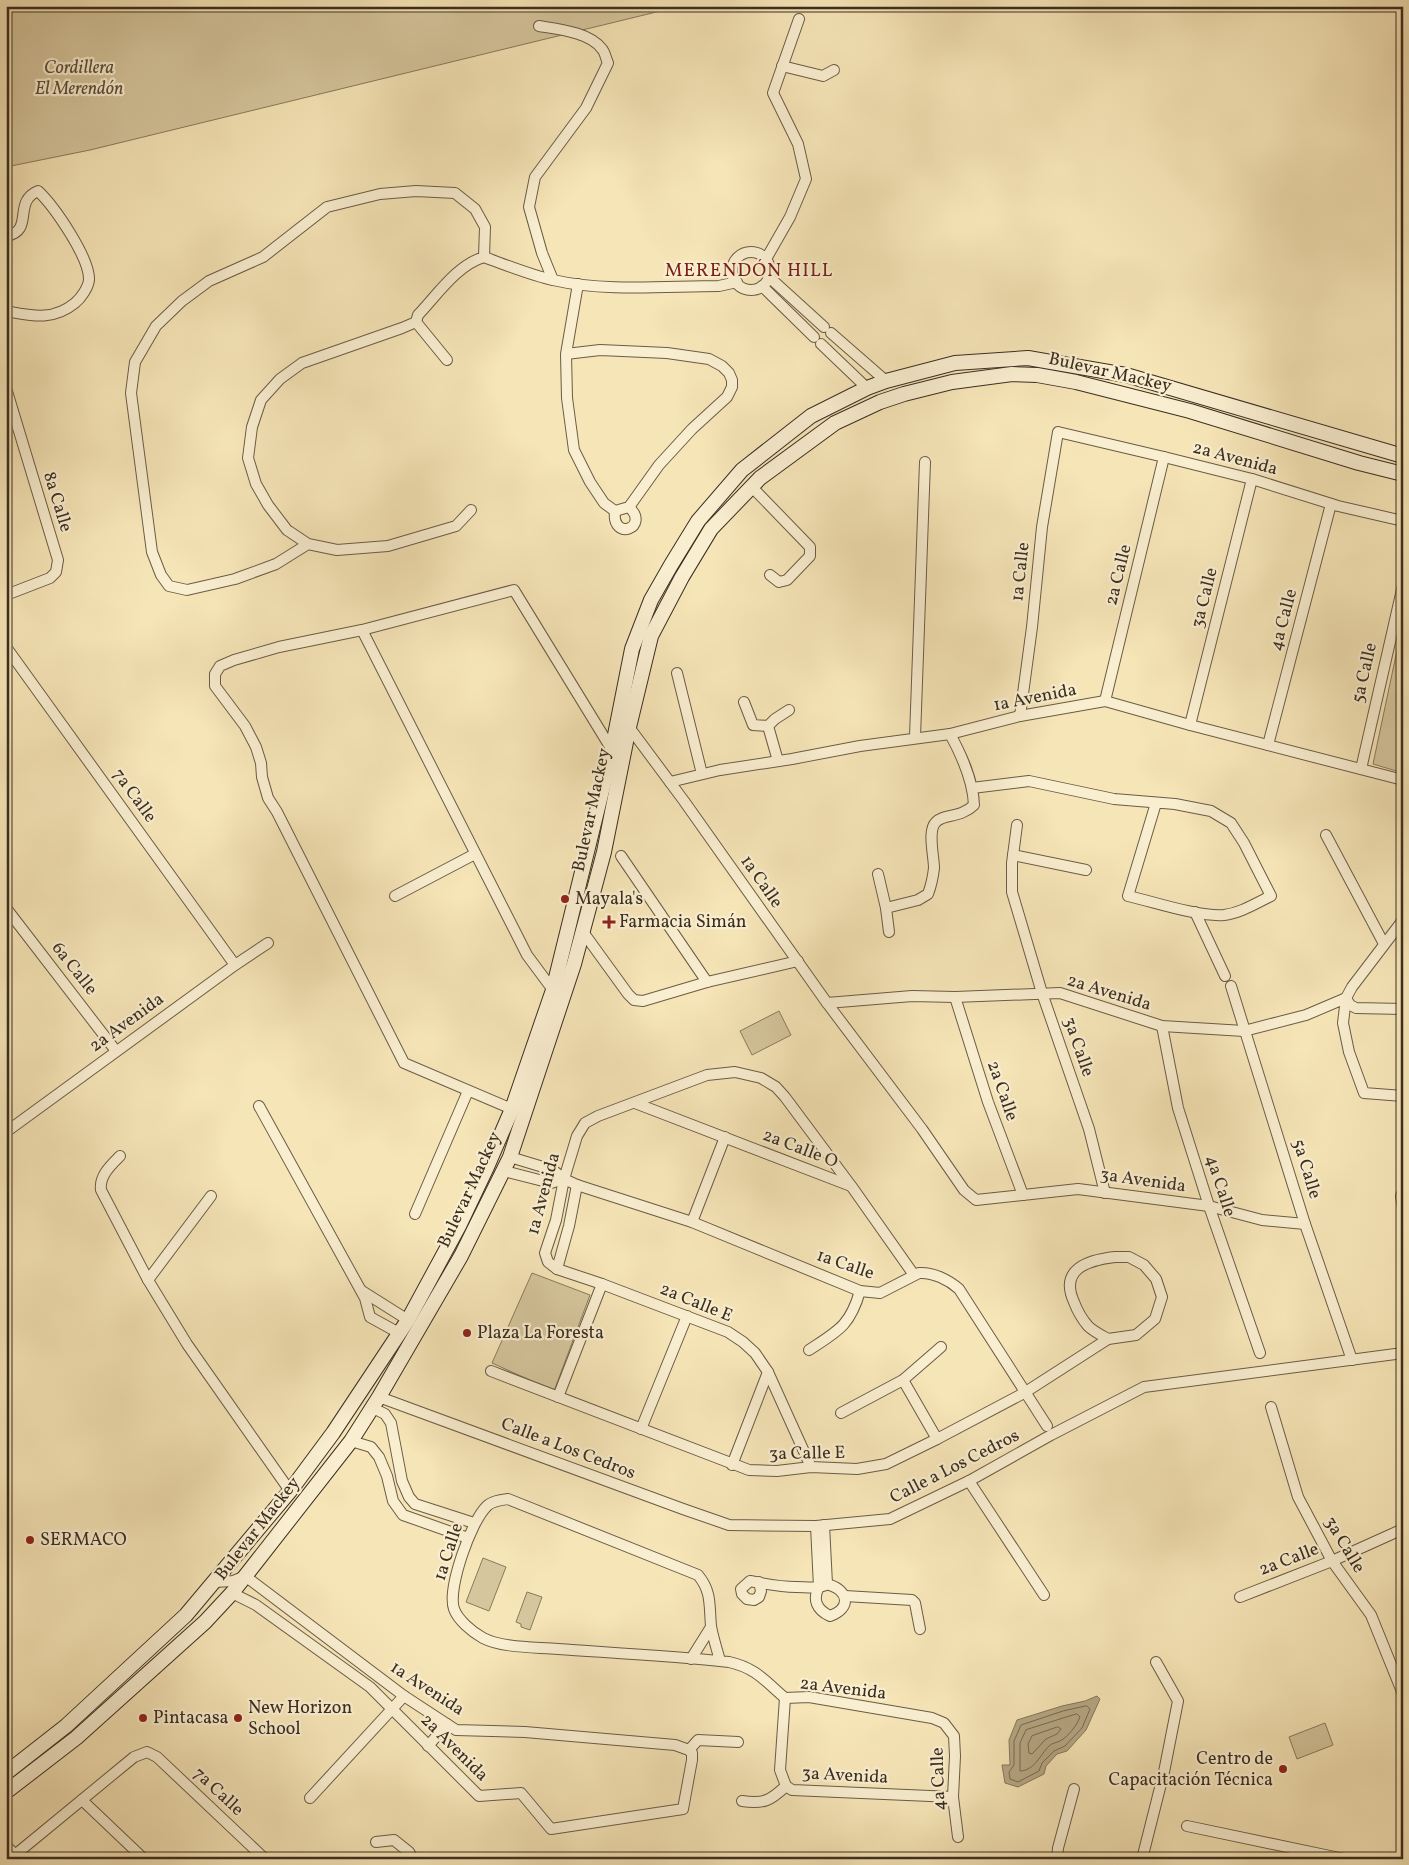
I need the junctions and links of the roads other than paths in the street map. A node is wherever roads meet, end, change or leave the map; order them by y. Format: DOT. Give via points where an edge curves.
graph roads {
  1 [pos="799,19"];
  2 [pos="539,26"];
  3 [pos="782,66"];
  4 [pos="834,70"];
  5 [pos="6,236"];
  6 [pos="484,257"];
  7 [pos="766,259"];
  8 [pos="769,276"];
  9 [pos="553,280"];
  10 [pos="737,282"];
  11 [pos="578,284"];
  12 [pos="762,286"];
  13 [pos="6,311"];
  14 [pos="416,322"];
  15 [pos="566,354"];
  16 [pos="448,360"];
  17 [pos="886,381"];
  18 [pos="6,388"];
  19 [pos="868,388"];
  20 [pos="887,399"];
  21 [pos="1058,432"];
  22 [pos="1164,456"];
  23 [pos="1403,456"];
  24 [pos="925,462"];
  25 [pos="1403,474"];
  26 [pos="1252,479"];
  27 [pos="751,486"];
  28 [pos="1331,504"];
  29 [pos="629,507"];
  30 [pos="472,510"];
  31 [pos="615,511"];
  32 [pos="1403,521"];
  33 [pos="308,544"];
  34 [pos="770,575"];
  35 [pos="1403,585"];
  36 [pos="6,596"];
  37 [pos="362,630"];
  38 [pos="6,647"];
  39 [pos="677,673"];
  40 [pos="1105,701"];
  41 [pos="744,702"];
  42 [pos="789,710"];
  43 [pos="1020,716"];
  44 [pos="1190,725"];
  45 [pos="768,726"];
  46 [pos="629,727"];
  47 [pos="950,734"];
  48 [pos="915,737"];
  49 [pos="1268,745"];
  50 [pos="612,750"];
  51 [pos="778,762"];
  52 [pos="1361,769"];
  53 [pos="702,774"];
  54 [pos="1403,780"];
  55 [pos="670,782"];
  56 [pos="972,788"];
  57 [pos="1156,803"];
  58 [pos="1017,825"];
  59 [pos="1326,835"];
  60 [pos="475,854"];
  61 [pos="1013,855"];
  62 [pos="621,856"];
  63 [pos="1086,870"];
  64 [pos="878,874"];
  65 [pos="396,896"];
  66 [pos="6,908"];
  67 [pos="886,908"];
  68 [pos="1195,912"];
  69 [pos="1403,920"];
  70 [pos="583,932"];
  71 [pos="889,932"];
  72 [pos="268,943"];
  73 [pos="1384,944"];
  74 [pos="798,961"];
  75 [pos="235,965"];
  76 [pos="1226,976"];
  77 [pos="707,982"];
  78 [pos="1231,986"];
  79 [pos="553,990"];
  80 [pos="1042,993"];
  81 [pos="955,997"];
  82 [pos="1346,998"];
  83 [pos="827,1003"];
  84 [pos="1403,1009"];
  85 [pos="1162,1026"];
  86 [pos="1244,1031"];
  87 [pos="116,1051"];
  88 [pos="468,1091"];
  89 [pos="1403,1096"];
  90 [pos="635,1103"];
  91 [pos="259,1106"];
  92 [pos="512,1109"];
  93 [pos="6,1132"];
  94 [pos="725,1138"];
  95 [pos="120,1156"];
  96 [pos="510,1157"];
  97 [pos="504,1172"];
  98 [pos="564,1179"];
  99 [pos="577,1185"];
  100 [pos="852,1187"];
  101 [pos="1403,1191"];
  102 [pos="1105,1192"];
  103 [pos="1023,1195"];
  104 [pos="211,1196"];
  105 [pos="976,1200"];
  106 [pos="1209,1206"];
  107 [pos="1403,1208"];
  108 [pos="416,1214"];
  109 [pos="692,1222"];
  110 [pos="1305,1224"];
  111 [pos="557,1269"];
  112 [pos="914,1275"];
  113 [pos="148,1280"];
  114 [pos="602,1284"];
  115 [pos="361,1290"];
  116 [pos="860,1291"];
  117 [pos="687,1316"];
  118 [pos="408,1320"];
  119 [pos="404,1339"];
  120 [pos="1108,1339"];
  121 [pos="941,1347"];
  122 [pos="810,1350"];
  123 [pos="1260,1353"];
  124 [pos="1403,1353"];
  125 [pos="1352,1360"];
  126 [pos="491,1370"];
  127 [pos="768,1372"];
  128 [pos="903,1380"];
  129 [pos="1024,1393"];
  130 [pos="558,1397"];
  131 [pos="376,1402"];
  132 [pos="1271,1407"];
  133 [pos="841,1413"];
  134 [pos="1047,1426"];
  135 [pos="641,1429"];
  136 [pos="937,1439"];
  137 [pos="351,1440"];
  138 [pos="732,1465"];
  139 [pos="811,1468"];
  140 [pos="969,1481"];
  141 [pos="290,1491"];
  142 [pos="474,1523"];
  143 [pos="820,1525"];
  144 [pos="1403,1528"];
  145 [pos="468,1538"];
  146 [pos="1332,1561"];
  147 [pos="245,1576"];
  148 [pos="214,1582"];
  149 [pos="759,1582"];
  150 [pos="823,1586"];
  151 [pos="232,1593"];
  152 [pos="1044,1595"];
  153 [pos="844,1596"];
  154 [pos="1240,1597"];
  155 [pos="458,1616"];
  156 [pos="711,1628"];
  157 [pos="920,1629"];
  158 [pos="310,1645"];
  159 [pos="339,1646"];
  160 [pos="691,1659"];
  161 [pos="720,1661"];
  162 [pos="1156,1662"];
  163 [pos="373,1673"];
  164 [pos="365,1683"];
  165 [pos="1403,1694"];
  166 [pos="404,1696"];
  167 [pos="785,1698"];
  168 [pos="391,1709"];
  169 [pos="944,1723"];
  170 [pos="447,1724"];
  171 [pos="738,1742"];
  172 [pos="428,1746"];
  173 [pos="689,1750"];
  174 [pos="6,1773"];
  175 [pos="786,1786"];
  176 [pos="1074,1789"];
  177 [pos="6,1792"];
  178 [pos="953,1797"];
  179 [pos="310,1798"];
  180 [pos="82,1800"];
  181 [pos="742,1801"];
  182 [pos="1187,1826"];
  183 [pos="958,1837"];
  184 [pos="376,1842"];
  185 [pos="12,1855"];
  186 [pos="144,1859"];
  187 [pos="266,1859"];
  188 [pos="413,1859"];
  189 [pos="1057,1859"];
  190 [pos="1142,1859"];
  191 [pos="1344,1859"];
  1 -- 3 [label="street"];
  2 -- 9 [label="street" via="590,39 602,48 608,63 586,108 535,177 529,207"];
  3 -- 4 [label="street" via="822,76"];
  3 -- 7 [label="street" via="773,93 798,144 806,179 790,217"];
  5 -- 13 [label="street" via="19,230 24,203 30,194 38,191 74,239 89,280 82,298 65,311 50,316 34,316"];
  6 -- 9 [label="street"];
  6 -- 14 [label="street" via="476,259 450,278 418,315"];
  6 -- 33 [label="street" via="485,227 475,208 455,193 416,191 380,194 327,208 263,257 208,281 182,300 156,326 135,362 131,393 152,552 161,575 169,586 187,590 235,579 276,564"];
  7 -- 8 [label="street"];
  7 -- 10 [label="street" via="756,252 743,253 733,268 732,274"];
  8 -- 12 [label="street"];
  8 -- 17 [label="street"];
  9 -- 11 [label="street"];
  10 -- 11 [label="street" via="719,286 611,287"];
  10 -- 12 [label="street" via="750,289"];
  11 -- 15 [label="street"];
  12 -- 19 [label="street"];
  14 -- 16 [label="street"];
  14 -- 33 [label="street" via="302,363 280,379 261,400 252,427 248,458 256,484 287,530"];
  15 -- 29 [label="street" via="600,350 667,353 709,359 729,372 732,387 727,398 659,465"];
  15 -- 31 [label="street" via="567,398 574,450 604,503"];
  17 -- 19 [label="main road, Bulevar Mackey"];
  17 -- 20 [label="main road" via="890,390"];
  17 -- 23 [label="main road, Bulevar Mackey" via="955,362 1028,358 1126,375"];
  18 -- 36 [label="street, 8a Calle" via="58,560 56,572 50,578"];
  19 -- 20 [label="main road"];
  19 -- 50 [label="main road, Bulevar Mackey" via="811,416 742,470 698,521 652,600 632,649"];
  20 -- 25 [label="main road, Bulevar Mackey" via="952,382 1012,374 1037,375 1190,410"];
  20 -- 27 [label="main road, Bulevar Mackey" via="835,423"];
  21 -- 22 [label="street, 2a Avenida"];
  21 -- 43 [label="street, 1a Calle" via="1042,527"];
  22 -- 26 [label="street, 2a Avenida"];
  22 -- 40 [label="street, 2a Calle"];
  24 -- 48 [label="street"];
  26 -- 28 [label="street, 2a Avenida"];
  26 -- 44 [label="street, 3a Calle"];
  27 -- 34 [label="street" via="810,547 810,556 787,580 779,582"];
  27 -- 46 [label="main road, Bulevar Mackey" via="710,529 651,636"];
  28 -- 32 [label="street, 2a Avenida"];
  28 -- 49 [label="street, 4a Calle"];
  29 -- 31 [label="street"];
  29 -- 31 [label="street" via="637,519 628,529 616,525"];
  30 -- 33 [label="street" via="456,526 388,546 337,550"];
  35 -- 52 [label="street, 5a Calle"];
  37 -- 50 [label="street" via="514,590"];
  37 -- 60 [label="street"];
  37 -- 88 [label="street" via="278,647 234,660 220,666 215,674 215,686 245,726 256,747 268,798 404,1063"];
  38 -- 75 [label="street, 7a Calle"];
  39 -- 53 [label="street"];
  40 -- 43 [label="street, 1a Avenida"];
  40 -- 44 [label="street, 1a Avenida"];
  41 -- 45 [label="street" via="753,725"];
  42 -- 45 [label="street"];
  43 -- 47 [label="street, 1a Avenida"];
  44 -- 49 [label="street, 1a Avenida"];
  45 -- 51 [label="street"];
  46 -- 55 [label="street, 1a Calle"];
  46 -- 70 [label="main road, Bulevar Mackey" via="604,852"];
  47 -- 48 [label="street, 1a Avenida"];
  47 -- 56 [label="street" via="962,756"];
  48 -- 51 [label="street, 1a Avenida"];
  49 -- 52 [label="street, 1a Avenida"];
  50 -- 79 [label="main road, Bulevar Mackey"];
  51 -- 53 [label="street, 1a Avenida"];
  52 -- 54 [label="street, 1a Avenida"];
  53 -- 55 [label="street, 1a Avenida"];
  55 -- 74 [label="street, 1a Calle"];
  56 -- 57 [label="street" via="1029,781 1114,799"];
  56 -- 67 [label="street" via="974,805 970,810 934,822 934,867 928,894 918,900"];
  57 -- 68 [label="street" via="1128,896"];
  57 -- 68 [label="street" via="1211,811 1231,823 1271,896 1224,915"];
  58 -- 61 [label="street, 3a Calle"];
  59 -- 73 [label="street"];
  60 -- 65 [label="street"];
  60 -- 79 [label="street" via="527,956"];
  61 -- 63 [label="street"];
  61 -- 80 [label="street, 3a Calle" via="1012,892"];
  62 -- 77 [label="street"];
  64 -- 67 [label="street"];
  66 -- 87 [label="street, 6a Calle"];
  67 -- 71 [label="street"];
  68 -- 76 [label="street"];
  69 -- 73 [label="street"];
  70 -- 77 [label="street" via="634,1000 643,1001"];
  70 -- 96 [label="main road, Bulevar Mackey"];
  72 -- 75 [label="street, 2a Avenida"];
  73 -- 82 [label="street"];
  74 -- 77 [label="street"];
  74 -- 83 [label="street, 1a Calle"];
  75 -- 87 [label="street, 2a Avenida"];
  78 -- 86 [label="street, 5a Calle"];
  79 -- 92 [label="main road, Bulevar Mackey"];
  80 -- 81 [label="street, 2a Avenida"];
  80 -- 85 [label="street, 2a Avenida" via="1060,993"];
  80 -- 102 [label="street, 3a Calle" via="1090,1130"];
  81 -- 83 [label="street, 2a Avenida" via="912,996"];
  81 -- 103 [label="street, 2a Calle" via="988,1102"];
  82 -- 84 [label="street" via="1356,1008"];
  82 -- 86 [label="street, 2a Avenida" via="1306,1015"];
  82 -- 89 [label="street" via="1343,1023 1349,1052 1364,1093"];
  83 -- 105 [label="street, 1a Calle" via="964,1190"];
  85 -- 86 [label="street, 2a Avenida"];
  85 -- 106 [label="street, 4a Calle" via="1178,1108"];
  86 -- 110 [label="street, 5a Calle"];
  87 -- 93 [label="street, 2a Avenida"];
  88 -- 92 [label="street"];
  88 -- 108 [label="street"];
  90 -- 94 [label="street, 2a Calle O"];
  90 -- 98 [label="street, 1a Avenida" via="585,1124 577,1136"];
  90 -- 100 [label="street, 1a Avenida" via="706,1076 735,1072 761,1078 785,1097"];
  91 -- 115 [label="street"];
  92 -- 118 [label="main road, Bulevar Mackey" via="459,1226"];
  94 -- 100 [label="street, 2a Calle O"];
  94 -- 109 [label="street"];
  95 -- 113 [label="street" via="102,1178 101,1190"];
  96 -- 97 [label="main road, Bulevar Mackey"];
  96 -- 98 [label="street, 1a Calle" via="553,1170"];
  97 -- 98 [label="street, 1a Calle" via="551,1183"];
  97 -- 119 [label="main road, Bulevar Mackey" via="461,1256"];
  98 -- 99 [label="street, 1a Calle"];
  98 -- 111 [label="street, 1a Avenida" via="545,1254 548,1262"];
  99 -- 109 [label="street, 1a Calle"];
  99 -- 111 [label="street, 1a Avenida"];
  100 -- 112 [label="street, 2a Calle O"];
  101 -- 107 [label="street"];
  102 -- 103 [label="street, 3a Avenida" via="1078,1189"];
  102 -- 106 [label="street, 3a Avenida"];
  103 -- 105 [label="street, 3a Avenida"];
  104 -- 113 [label="street"];
  106 -- 110 [label="street, 3a Avenida" via="1262,1220"];
  106 -- 123 [label="street, 4a Calle"];
  109 -- 116 [label="street, 1a Calle"];
  110 -- 125 [label="street, 5a Calle"];
  111 -- 114 [label="street, 2a Calle E"];
  112 -- 116 [label="street, 1a Calle" via="880,1294"];
  112 -- 129 [label="street" via="924,1273 959,1289"];
  113 -- 141 [label="street" via="187,1344"];
  114 -- 117 [label="street, 2a Calle E"];
  114 -- 130 [label="street"];
  115 -- 118 [label="street"];
  115 -- 119 [label="street" via="370,1317"];
  116 -- 122 [label="street" via="855,1309 846,1323"];
  117 -- 127 [label="street, 2a Calle E" via="736,1337 755,1353"];
  117 -- 135 [label="street"];
  118 -- 119 [label="main road" via="414,1324 407,1341"];
  119 -- 131 [label="main road, Bulevar Mackey"];
  119 -- 141 [label="main road, Bulevar Mackey"];
  120 -- 120 [label="street" via="1136,1335 1155,1319 1162,1297 1156,1280 1144,1265 1129,1257 1084,1263 1070,1282 1070,1295 1088,1327"];
  120 -- 129 [label="street, 3a Calle E"];
  121 -- 128 [label="street"];
  124 -- 125 [label="street, Calle a Los Cedros"];
  125 -- 140 [label="street, Calle a Los Cedros" via="1144,1387"];
  126 -- 130 [label="street, 3a Calle E"];
  127 -- 138 [label="street"];
  127 -- 139 [label="street, 2a Calle E"];
  128 -- 133 [label="street"];
  128 -- 136 [label="street"];
  129 -- 134 [label="street"];
  129 -- 136 [label="street, 3a Calle E"];
  130 -- 135 [label="street, 3a Calle E"];
  131 -- 137 [label="main road, Bulevar Mackey"];
  131 -- 142 [label="street" via="394,1430 402,1481 409,1497 415,1504"];
  131 -- 143 [label="street, Calle a Los Cedros" via="729,1525"];
  132 -- 146 [label="street, 3a Calle" via="1298,1497"];
  135 -- 138 [label="street, 3a Calle E"];
  136 -- 139 [label="street, 3a Calle E" via="886,1464 857,1469"];
  137 -- 145 [label="street" via="371,1447 379,1457 393,1501 403,1514"];
  137 -- 147 [label="main road, Bulevar Mackey"];
  138 -- 139 [label="street, 3a Calle E" via="749,1470"];
  140 -- 143 [label="street, Calle a Los Cedros" via="890,1519"];
  140 -- 152 [label="street"];
  141 -- 148 [label="main road, Bulevar Mackey"];
  142 -- 145 [label="street, 1a Calle"];
  142 -- 156 [label="street, 1a Calle" via="487,1505 508,1498 698,1575 706,1585 710,1600"];
  143 -- 150 [label="street"];
  144 -- 146 [label="street, 2a Calle"];
  145 -- 155 [label="street, 1a Calle" via="452,1592 453,1607"];
  146 -- 154 [label="street, 2a Calle"];
  146 -- 165 [label="street, 3a Calle" via="1371,1616"];
  147 -- 148 [label="street"];
  147 -- 151 [label="main road, Bulevar Mackey"];
  147 -- 159 [label="street, 1a Avenida"];
  148 -- 174 [label="main road, Bulevar Mackey" via="186,1615 66,1726"];
  149 -- 150 [label="street" via="794,1588"];
  150 -- 153 [label="street" via="839,1589"];
  150 -- 153 [label="street" via="815,1600 823,1613 830,1616 838,1613 846,1601"];
  151 -- 158 [label="street, 2a Avenida" via="254,1604"];
  151 -- 177 [label="main road, Bulevar Mackey" via="76,1738"];
  153 -- 157 [label="street" via="912,1600"];
  155 -- 160 [label="street, 2a Avenida" via="483,1638 496,1643"];
  156 -- 160 [label="street"];
  156 -- 161 [label="street"];
  158 -- 159 [label="street"];
  158 -- 164 [label="street, 2a Avenida"];
  159 -- 163 [label="street, 1a Avenida"];
  160 -- 161 [label="street, 2a Avenida"];
  161 -- 167 [label="street, 2a Avenida" via="744,1665"];
  162 -- 190 [label="street" via="1178,1701"];
  163 -- 164 [label="street"];
  163 -- 166 [label="street, 1a Avenida"];
  164 -- 168 [label="street, 2a Avenida"];
  166 -- 168 [label="street"];
  166 -- 170 [label="street, 1a Avenida"];
  167 -- 169 [label="street, 2a Avenida" via="809,1698 932,1718"];
  167 -- 175 [label="street" via="780,1770"];
  168 -- 172 [label="street, 2a Avenida"];
  168 -- 179 [label="street"];
  169 -- 178 [label="street, 4a Calle" via="954,1736"];
  170 -- 172 [label="street"];
  170 -- 173 [label="street, 1a Avenida" via="456,1730 675,1745"];
  171 -- 173 [label="street" via="698,1740"];
  172 -- 173 [label="street, 2a Avenida" via="478,1796 521,1793 551,1829 683,1809 692,1760"];
  175 -- 178 [label="street, 3a Avenida" via="792,1790"];
  175 -- 181 [label="street, 3a Avenida" via="772,1798 758,1804"];
  176 -- 189 [label="street"];
  178 -- 183 [label="street, 4a Calle"];
  180 -- 185 [label="street"];
  180 -- 186 [label="street"];
  180 -- 187 [label="street, 7a Calle" via="134,1757 147,1752"];
  182 -- 191 [label="street"];
  184 -- 188 [label="street" via="394,1840"];
}
